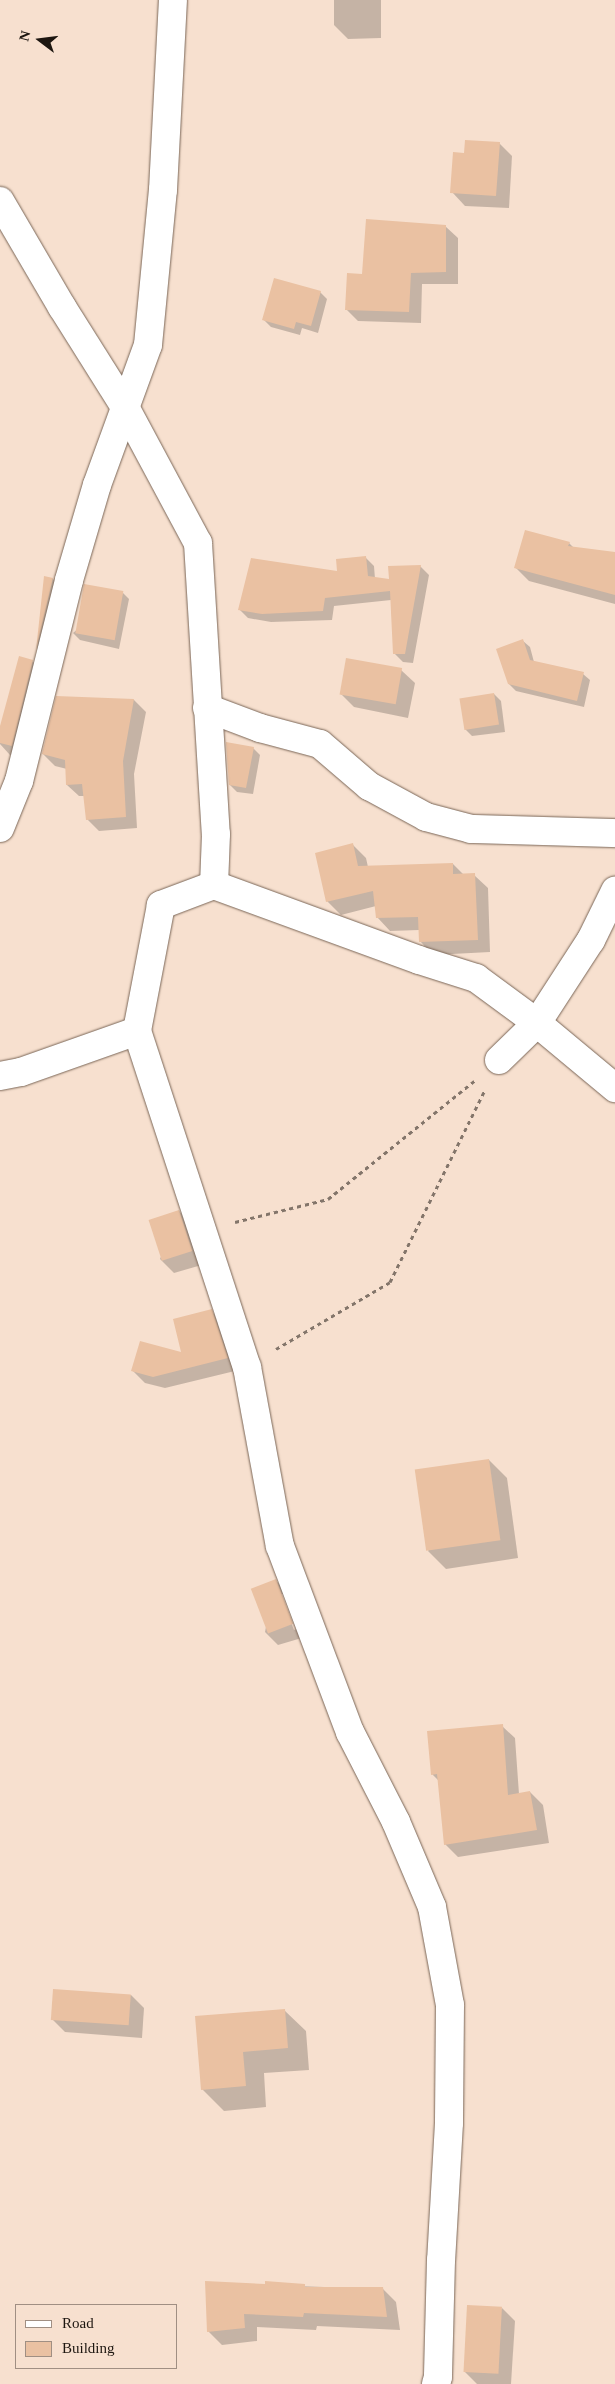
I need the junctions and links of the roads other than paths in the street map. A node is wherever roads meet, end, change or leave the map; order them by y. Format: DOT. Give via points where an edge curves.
graph roads {
  1 [pos="173,0"];
  2 [pos="0,201"];
  3 [pos="125,407"];
  4 [pos="207,708"];
  5 [pos="0,828"];
  6 [pos="615,833"];
  7 [pos="214,885"];
  8 [pos="615,891"];
  9 [pos="537,1023"];
  10 [pos="137,1031"];
  11 [pos="499,1060"];
  12 [pos="0,1076"];
  13 [pos="615,1088"];
  14 [pos="436,2384"];
  1 -- 3 [label="street" via="163,190 148,345"];
  2 -- 3 [label="street"];
  3 -- 4 [label="street" via="198,543"];
  3 -- 5 [label="street" via="97,485 69,580 19,782"];
  4 -- 6 [label="street" via="260,728 320,744 369,786 426,817 471,829"];
  4 -- 7 [label="street" via="216,834"];
  7 -- 9 [label="street" via="411,958 476,978"];
  7 -- 10 [label="street" via="161,905"];
  8 -- 9 [label="street" via="591,940"];
  9 -- 11 [label="street"];
  9 -- 13 [label="street"];
  10 -- 12 [label="street"];
  10 -- 14 [label="street" via="246,1367 280,1546 350,1732 396,1822 432,1907 450,2005 449,2123"];
}
